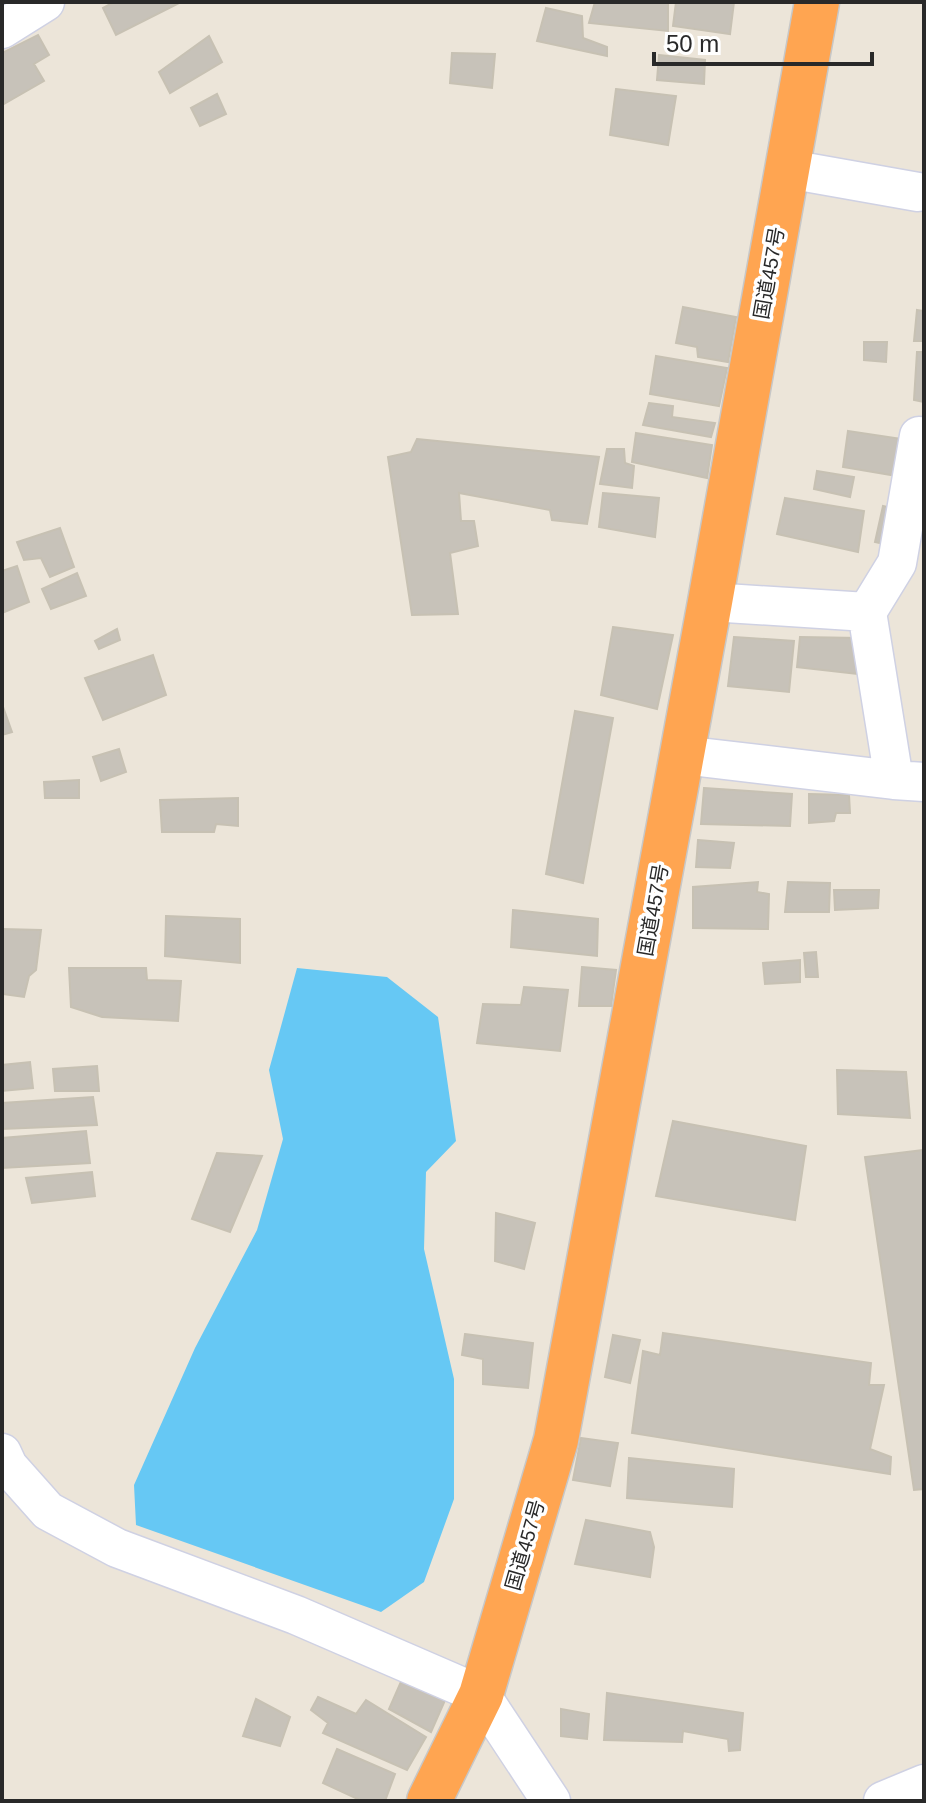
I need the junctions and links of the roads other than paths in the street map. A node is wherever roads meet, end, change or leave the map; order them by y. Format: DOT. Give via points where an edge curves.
graph roads {
  1 [pos="45,2"];
  2 [pos="817,2"];
  3 [pos="2,29"];
  4 [pos="788,169"];
  5 [pos="918,192"];
  6 [pos="919,436"];
  7 [pos="710,602"];
  8 [pos="867,612"];
  9 [pos="682,755"];
  10 [pos="909,781"];
  11 [pos="2,1453"];
  12 [pos="481,1695"];
  13 [pos="924,1784"];
  14 [pos="429,1801"];
  15 [pos="551,1801"];
  16 [pos="883,1801"];
  1 -- 3 [label="street"];
  2 -- 4 [label="highway, 国道457号"];
  4 -- 5 [label="street"];
  4 -- 7 [label="highway, 国道457号"];
  6 -- 8 [label="street" via="897,563"];
  7 -- 8 [label="street"];
  7 -- 9 [label="highway, 国道457号"];
  8 -- 10 [label="street"];
  9 -- 10 [label="street"];
  9 -- 12 [label="highway, 国道457号" via="556,1440"];
  11 -- 12 [label="street" via="48,1511 117,1548 296,1615"];
  12 -- 14 [label="highway, 国道457号"];
  12 -- 15 [label="street"];
  13 -- 16 [label="street"];
}
